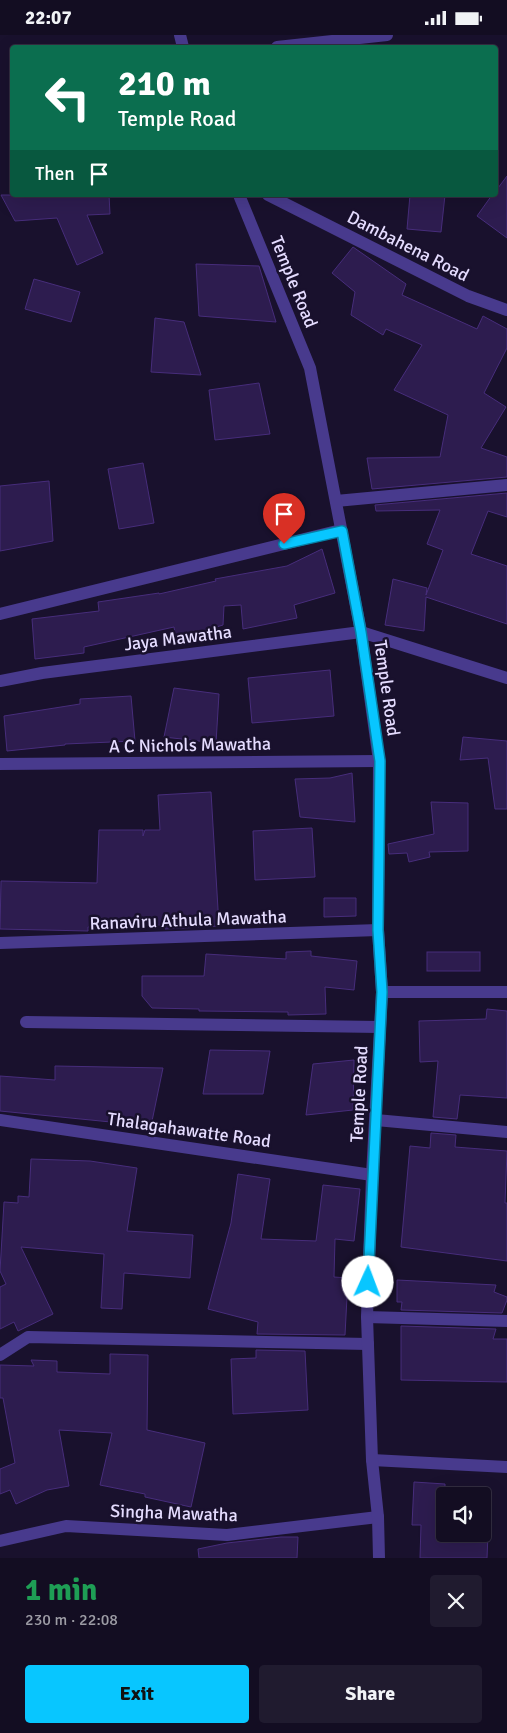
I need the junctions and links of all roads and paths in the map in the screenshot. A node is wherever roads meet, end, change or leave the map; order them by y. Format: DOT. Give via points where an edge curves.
graph roads {
  1 [pos="387,35"];
  2 [pos="295,45"];
  3 [pos="240,197"];
  4 [pos="272,197"];
  5 [pos="507,310"];
  6 [pos="507,485"];
  7 [pos="336,501"];
  8 [pos="342,531"];
  9 [pos="0,614"];
  10 [pos="361,632"];
  11 [pos="507,678"];
  12 [pos="0,681"];
  13 [pos="380,761"];
  14 [pos="0,764"];
  15 [pos="378,930"];
  16 [pos="0,943"];
  17 [pos="382,992"];
  18 [pos="507,992"];
  19 [pos="26,1022"];
  20 [pos="380,1027"];
  21 [pos="0,1120"];
  22 [pos="376,1120"];
  23 [pos="507,1132"];
  24 [pos="372,1175"];
  25 [pos="367,1317"];
  26 [pos="507,1321"];
  27 [pos="368,1344"];
  28 [pos="0,1355"];
  29 [pos="372,1461"];
  30 [pos="507,1467"];
  31 [pos="378,1517"];
  32 [pos="0,1541"];
  33 [pos="380,1558"];
  1 -- 2 [label="street"];
  3 -- 7 [label="street, Temple Road" via="310,369"];
  4 -- 5 [label="street, Dambahena Road" via="468,295"];
  6 -- 7 [label="street"];
  7 -- 8 [label="street, Temple Road"];
  8 -- 9 [label="street"];
  8 -- 10 [label="street, Temple Road"];
  10 -- 11 [label="street, Temple Road"];
  10 -- 12 [label="street, Jaya Mawatha"];
  10 -- 13 [label="street, Temple Road"];
  13 -- 14 [label="street, A C Nichols Mawatha"];
  13 -- 15 [label="street, Temple Road"];
  15 -- 16 [label="street, Ranaviru Athula Mawatha"];
  15 -- 17 [label="street, Temple Road"];
  17 -- 18 [label="street"];
  17 -- 20 [label="street, Temple Road"];
  19 -- 20 [label="street"];
  20 -- 22 [label="street, Temple Road"];
  21 -- 24 [label="street, Thalagahawatte Road"];
  22 -- 23 [label="street"];
  22 -- 24 [label="street, Temple Road"];
  24 -- 25 [label="street, Temple Road"];
  25 -- 26 [label="street"];
  25 -- 27 [label="street, Temple Road"];
  27 -- 28 [label="street" via="28,1337"];
  27 -- 29 [label="street, Temple Road"];
  29 -- 30 [label="street"];
  29 -- 31 [label="street, Temple Road"];
  31 -- 32 [label="street, Singha Mawatha" via="226,1535 66,1526"];
  31 -- 33 [label="street, Temple Road"];
}
